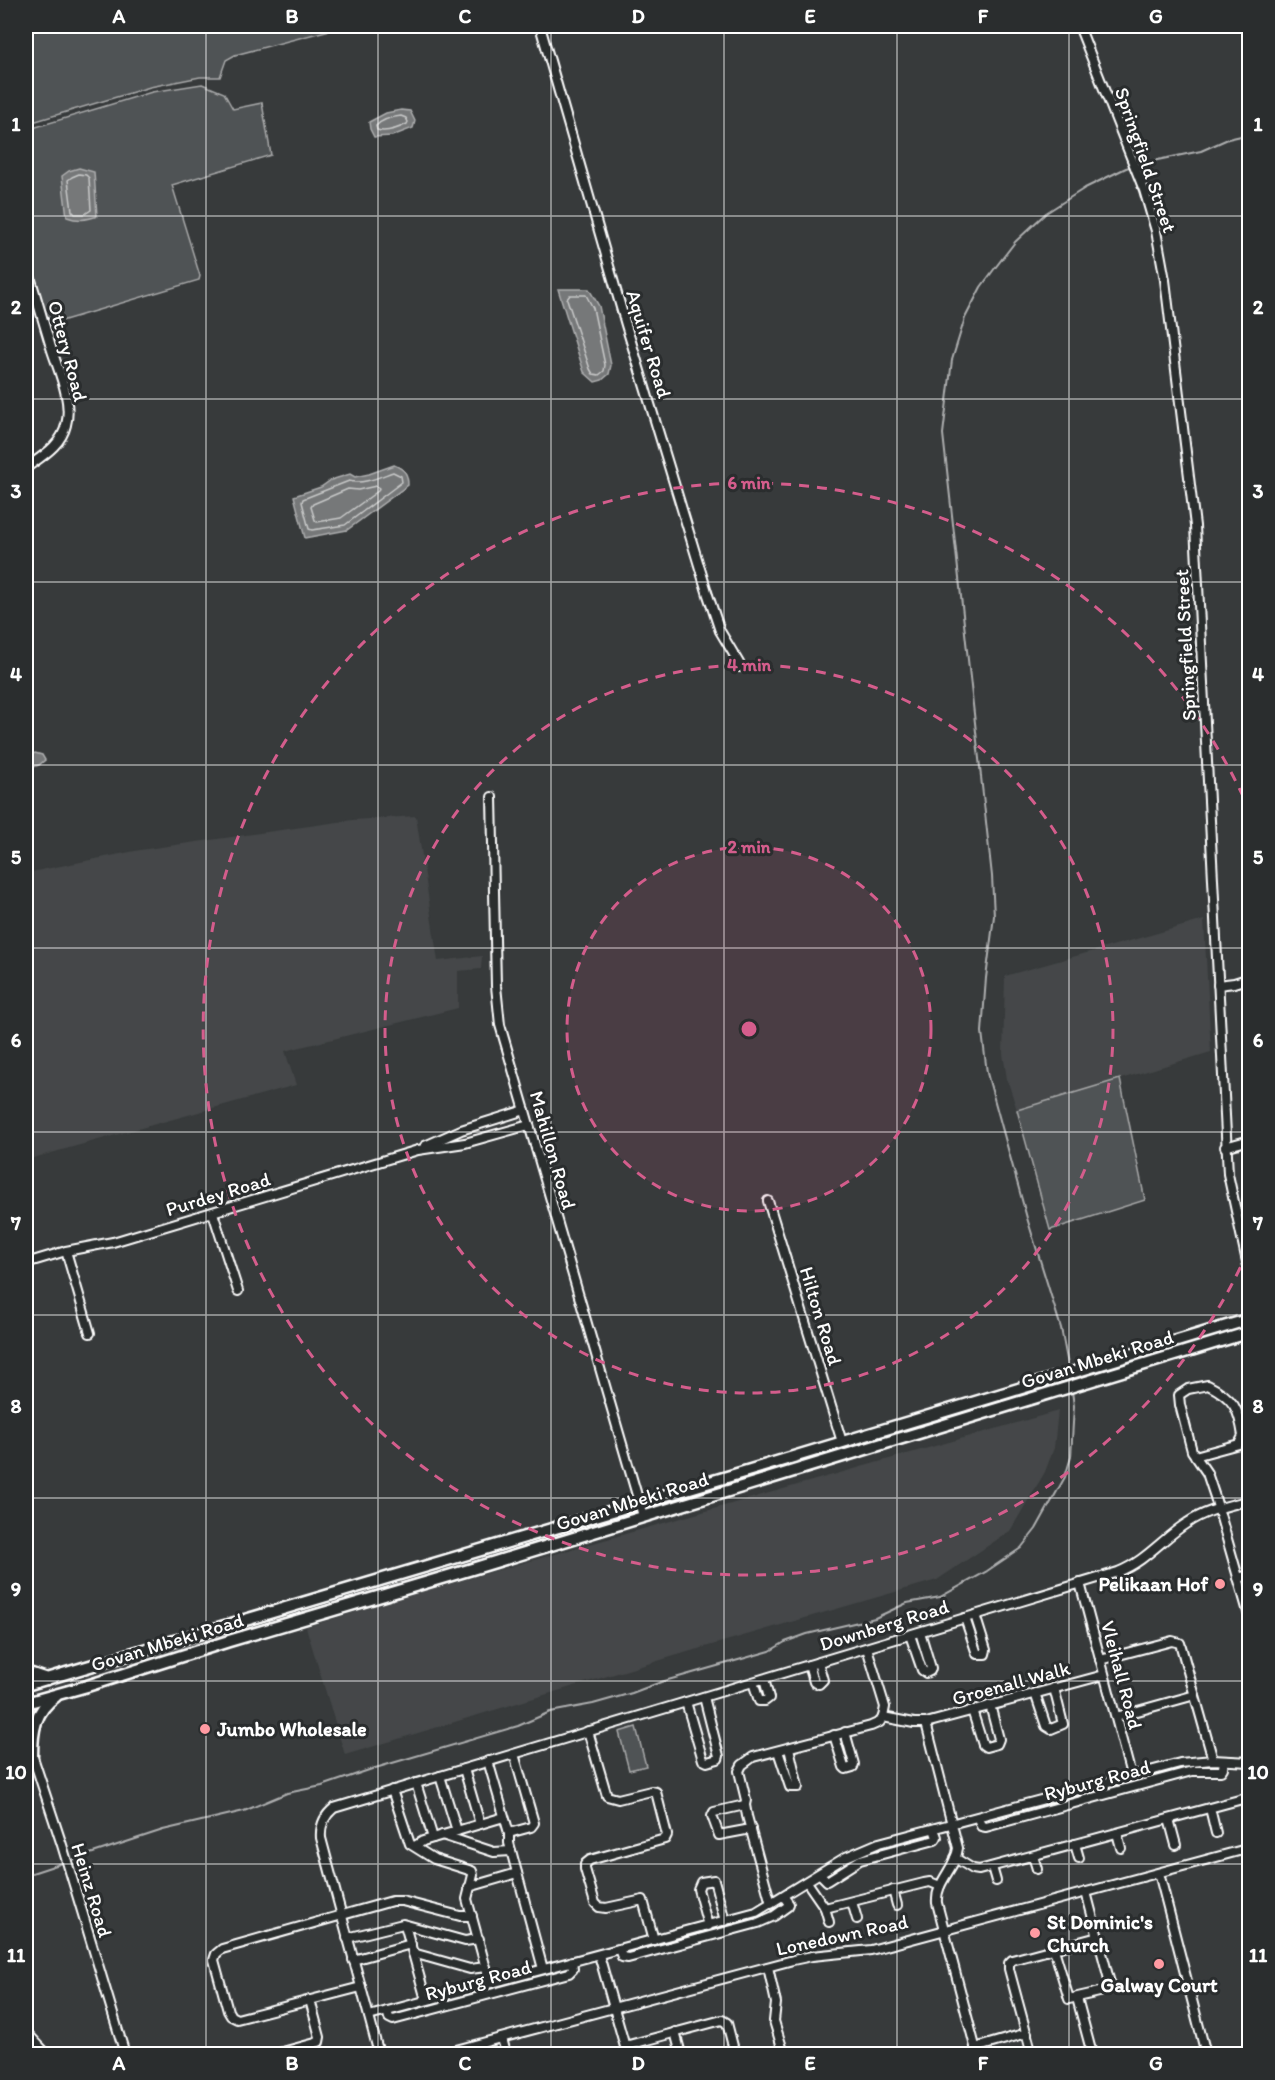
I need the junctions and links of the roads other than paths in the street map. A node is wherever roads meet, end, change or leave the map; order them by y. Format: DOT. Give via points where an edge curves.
graph roads {
  1 [pos="540,26"];
  2 [pos="1079,26"];
  3 [pos="26,263"];
  4 [pos="26,468"];
  5 [pos="740,667"];
  6 [pos="492,797"];
  7 [pos="1250,978"];
  8 [pos="1218,985"];
  9 [pos="525,1110"];
  10 [pos="529,1125"];
  11 [pos="1250,1140"];
  12 [pos="1225,1147"];
  13 [pos="418,1150"];
  14 [pos="768,1201"];
  15 [pos="213,1213"];
  16 [pos="66,1251"];
  17 [pos="26,1263"];
  18 [pos="1250,1276"];
  19 [pos="238,1291"];
  20 [pos="1250,1319"];
  21 [pos="1250,1332"];
  22 [pos="90,1333"];
  23 [pos="842,1442"];
  24 [pos="1195,1456"];
  25 [pos="1250,1500"];
  26 [pos="640,1502"];
  27 [pos="1217,1509"];
  28 [pos="643,1516"];
  29 [pos="1250,1575"];
  30 [pos="1238,1578"];
  31 [pos="1080,1583"];
  32 [pos="975,1614"];
  33 [pos="965,1618"];
  34 [pos="1250,1619"];
  35 [pos="920,1632"];
  36 [pos="909,1635"];
  37 [pos="867,1648"];
  38 [pos="1100,1660"];
  39 [pos="819,1662"];
  40 [pos="809,1665"];
  41 [pos="26,1672"];
  42 [pos="1104,1675"];
  43 [pos="47,1679"];
  44 [pos="764,1679"];
  45 [pos="753,1682"];
  46 [pos="26,1685"];
  47 [pos="1054,1688"];
  48 [pos="61,1693"];
  49 [pos="1035,1693"];
  50 [pos="1195,1695"];
  51 [pos="704,1697"];
  52 [pos="686,1702"];
  53 [pos="26,1703"];
  54 [pos="990,1705"];
  55 [pos="972,1710"];
  56 [pos="883,1717"];
  57 [pos="1116,1717"];
  58 [pos="926,1722"];
  59 [pos="588,1731"];
  60 [pos="845,1732"];
  61 [pos="26,1736"];
  62 [pos="834,1736"];
  63 [pos="789,1748"];
  64 [pos="778,1750"];
  65 [pos="514,1754"];
  66 [pos="32,1756"];
  67 [pos="1213,1760"];
  68 [pos="488,1761"];
  69 [pos="1224,1761"];
  70 [pos="1250,1762"];
  71 [pos="464,1769"];
  72 [pos="1131,1775"];
  73 [pos="440,1776"];
  74 [pos="416,1783"];
  75 [pos="392,1790"];
  76 [pos="1250,1797"];
  77 [pos="745,1805"];
  78 [pos="1210,1808"];
  79 [pos="504,1817"];
  80 [pos="978,1818"];
  81 [pos="1169,1819"];
  82 [pos="480,1824"];
  83 [pos="952,1825"];
  84 [pos="751,1829"];
  85 [pos="457,1831"];
  86 [pos="509,1833"];
  87 [pos="1117,1833"];
  88 [pos="1216,1833"];
  89 [pos="442,1835"];
  90 [pos="433,1838"];
  91 [pos="1075,1844"];
  92 [pos="1176,1845"];
  93 [pos="415,1846"];
  94 [pos="1121,1848"];
  95 [pos="1250,1848"];
  96 [pos="511,1851"];
  97 [pos="1033,1856"];
  98 [pos="956,1858"];
  99 [pos="1079,1858"];
  100 [pos="992,1866"];
  101 [pos="1037,1869"];
  102 [pos="517,1873"];
  103 [pos="1159,1873"];
  104 [pos="996,1881"];
  105 [pos="807,1882"];
  106 [pos="940,1886"];
  107 [pos="469,1887"];
  108 [pos="894,1890"];
  109 [pos="1086,1892"];
  110 [pos="784,1897"];
  111 [pos="852,1902"];
  112 [pos="771,1904"];
  113 [pos="897,1905"];
  114 [pos="825,1908"];
  115 [pos="341,1915"];
  116 [pos="472,1916"];
  117 [pos="857,1919"];
  118 [pos="725,1921"];
  119 [pos="829,1922"];
  120 [pos="405,1925"];
  121 [pos="708,1926"];
  122 [pos="944,1929"];
  123 [pos="1098,1937"];
  124 [pos="347,1938"];
  125 [pos="479,1939"];
  126 [pos="654,1940"];
  127 [pos="411,1944"];
  128 [pos="619,1949"];
  129 [pos="1054,1949"];
  130 [pos="413,1953"];
  131 [pos="599,1954"];
  132 [pos="353,1960"];
  133 [pos="572,1961"];
  134 [pos="486,1967"];
  135 [pos="768,1967"];
  136 [pos="543,1969"];
  137 [pos="490,1983"];
  138 [pos="361,1987"];
  139 [pos="1077,1998"];
  140 [pos="310,2000"];
  141 [pos="426,2000"];
  142 [pos="614,2008"];
  143 [pos="387,2011"];
  144 [pos="369,2016"];
  145 [pos="675,2032"];
  146 [pos="1027,2033"];
  147 [pos="26,2035"];
  148 [pos="502,2038"];
  149 [pos="626,2050"];
  150 [pos="976,2051"];
  151 [pos="44,2055"];
  152 [pos="125,2055"];
  153 [pos="275,2055"];
  154 [pos="379,2055"];
  155 [pos="441,2055"];
  156 [pos="506,2055"];
  157 [pos="681,2055"];
  158 [pos="735,2055"];
  159 [pos="783,2055"];
  160 [pos="1032,2055"];
  161 [pos="1092,2055"];
  162 [pos="1206,2055"];
  1 -- 5 [label="street, Aquifer Road" via="708,595 720,631"];
  2 -- 8 [label="street, Springfield Street" via="1139,176 1164,271 1195,526"];
  3 -- 4 [label="street, Ottery Road" via="64,388 68,417 60,440"];
  6 -- 9 [label="street, Mahillon Road" via="497,1011"];
  7 -- 8 [label="street"];
  8 -- 12 [label="street, Springfield Street"];
  9 -- 10 [label="street, Mahillon Road"];
  9 -- 13 [label="street, Purdey Road" via="461,1130"];
  10 -- 13 [label="street, Purdey Road" via="465,1143"];
  10 -- 26 [label="street, Mahillon Road"];
  11 -- 12 [label="street"];
  12 -- 18 [label="street, Springfield Street" via="1230,1192"];
  13 -- 15 [label="street, Purdey Road"];
  14 -- 23 [label="street, Hilton Road"];
  15 -- 16 [label="street, Purdey Road" via="113,1242"];
  15 -- 19 [label="street"];
  16 -- 17 [label="street, Purdey Road"];
  16 -- 22 [label="street"];
  20 -- 23 [label="main road, Govan Mbeki Road"];
  21 -- 28 [label="main road, Govan Mbeki Road"];
  23 -- 26 [label="main road, Govan Mbeki Road"];
  24 -- 24 [label="street" via="1239,1444 1243,1436 1232,1401 1208,1385 1179,1395"];
  24 -- 27 [label="street" via="1210,1481"];
  25 -- 27 [label="street, Downberg Road"];
  26 -- 28 [label="street, Mahillon Road"];
  26 -- 43 [label="main road, Govan Mbeki Road"];
  27 -- 30 [label="street"];
  27 -- 31 [label="street, Downberg Road" via="1185,1524 1131,1567"];
  28 -- 48 [label="main road, Govan Mbeki Road"];
  29 -- 30 [label="street"];
  30 -- 34 [label="street"];
  31 -- 32 [label="street, Downberg Road"];
  31 -- 38 [label="street, Vleihall Road"];
  32 -- 33 [label="street, Downberg Road"];
  32 -- 33 [label="street" via="985,1654 977,1654"];
  33 -- 35 [label="street, Downberg Road"];
  35 -- 36 [label="street, Downberg Road"];
  35 -- 36 [label="street" via="931,1669 926,1673"];
  36 -- 37 [label="street, Downberg Road"];
  37 -- 39 [label="street, Downberg Road"];
  37 -- 56 [label="street" via="885,1707"];
  38 -- 42 [label="street, Vleihall Road"];
  38 -- 50 [label="street" via="1176,1641 1182,1647"];
  39 -- 40 [label="street, Downberg Road"];
  39 -- 40 [label="street" via="824,1680 819,1684 814,1682"];
  40 -- 44 [label="street, Downberg Road"];
  41 -- 43 [label="main road"];
  42 -- 47 [label="street, Groenall Walk"];
  42 -- 57 [label="street, Vleihall Road"];
  43 -- 46 [label="main road, Govan Mbeki Road"];
  44 -- 45 [label="street, Downberg Road"];
  44 -- 45 [label="street" via="769,1698 765,1701 759,1701"];
  45 -- 51 [label="street, Downberg Road"];
  47 -- 49 [label="street, Groenall Walk"];
  47 -- 49 [label="street" via="1063,1724 1051,1729 1046,1726"];
  48 -- 53 [label="main road, Govan Mbeki Road"];
  48 -- 66 [label="main road" via="37,1717"];
  49 -- 54 [label="street, Groenall Walk"];
  50 -- 57 [label="street"];
  50 -- 67 [label="street"];
  51 -- 52 [label="street, Downberg Road"];
  51 -- 52 [label="street" via="718,1759 703,1760"];
  52 -- 59 [label="street, Downberg Road"];
  54 -- 55 [label="street, Groenall Walk"];
  54 -- 55 [label="street" via="997,1744 983,1745"];
  55 -- 58 [label="street, Groenall Walk"];
  56 -- 58 [label="street, Groenall Walk"];
  56 -- 60 [label="street" via="876,1724"];
  57 -- 72 [label="street, Vleihall Road"];
  58 -- 83 [label="street"];
  59 -- 65 [label="street, Downberg Road"];
  59 -- 126 [label="street" via="607,1796 618,1799 656,1792 665,1839 585,1864 598,1907 643,1900"];
  60 -- 62 [label="street"];
  60 -- 62 [label="street" via="853,1767 844,1767"];
  61 -- 66 [label="street, Heinz Road"];
  62 -- 63 [label="street"];
  63 -- 64 [label="street"];
  63 -- 64 [label="street" via="798,1787 790,1787"];
  64 -- 77 [label="street" via="741,1766"];
  65 -- 68 [label="street, Downberg Road"];
  65 -- 86 [label="street" via="534,1823"];
  66 -- 152 [label="street, Heinz Road"];
  67 -- 69 [label="street, Ryburg Road"];
  67 -- 72 [label="street, Ryburg Road" via="1180,1762"];
  68 -- 71 [label="street, Downberg Road"];
  68 -- 79 [label="street"];
  69 -- 70 [label="street, Ryburg Road"];
  69 -- 80 [label="street, Ryburg Road" via="1221,1770 1192,1772 986,1827 981,1826"];
  71 -- 73 [label="street, Downberg Road"];
  71 -- 82 [label="street"];
  72 -- 80 [label="street, Ryburg Road"];
  73 -- 74 [label="street, Downberg Road"];
  73 -- 85 [label="street"];
  74 -- 75 [label="street, Downberg Road"];
  74 -- 90 [label="street"];
  75 -- 93 [label="street" via="408,1841"];
  75 -- 115 [label="street, Downberg Road" via="334,1808 324,1820 321,1838"];
  76 -- 78 [label="street"];
  77 -- 84 [label="street"];
  77 -- 84 [label="street" via="714,1812 712,1816 719,1835"];
  78 -- 81 [label="street"];
  78 -- 88 [label="street"];
  79 -- 82 [label="street"];
  79 -- 86 [label="street"];
  80 -- 83 [label="street, Ryburg Road"];
  81 -- 87 [label="street"];
  81 -- 92 [label="street"];
  82 -- 85 [label="street"];
  83 -- 98 [label="street" via="958,1848"];
  83 -- 105 [label="street, Ryburg Road" via="859,1850"];
  84 -- 112 [label="street"];
  85 -- 89 [label="street"];
  86 -- 96 [label="street"];
  87 -- 91 [label="street"];
  87 -- 94 [label="street"];
  89 -- 90 [label="street"];
  89 -- 96 [label="street" via="494,1851"];
  90 -- 93 [label="street"];
  91 -- 97 [label="street"];
  91 -- 99 [label="street"];
  93 -- 107 [label="street" via="434,1859 472,1871"];
  95 -- 103 [label="street, Lonedown Road"];
  96 -- 102 [label="street"];
  97 -- 100 [label="street"];
  97 -- 101 [label="street"];
  98 -- 100 [label="street" via="973,1869"];
  98 -- 106 [label="street"];
  100 -- 104 [label="street"];
  102 -- 107 [label="street"];
  102 -- 136 [label="street"];
  103 -- 109 [label="street, Lonedown Road"];
  103 -- 162 [label="street"];
  105 -- 110 [label="street, Ryburg Road"];
  105 -- 114 [label="street"];
  106 -- 108 [label="street" via="926,1882"];
  106 -- 122 [label="street" via="936,1903"];
  107 -- 116 [label="street" via="467,1899"];
  108 -- 111 [label="street"];
  108 -- 113 [label="street"];
  109 -- 122 [label="street, Lonedown Road"];
  109 -- 123 [label="street"];
  110 -- 112 [label="street, Ryburg Road"];
  110 -- 128 [label="street, Ryburg Road" via="788,1906 765,1920 628,1958 622,1957"];
  111 -- 114 [label="street"];
  111 -- 117 [label="street"];
  112 -- 118 [label="street, Ryburg Road"];
  114 -- 119 [label="street"];
  115 -- 116 [label="street" via="397,1900"];
  115 -- 124 [label="street"];
  115 -- 140 [label="street" via="222,1949 215,1957 228,2011 237,2019"];
  116 -- 125 [label="street"];
  118 -- 121 [label="street, Ryburg Road"];
  118 -- 121 [label="street" via="714,1880 700,1882 698,1889"];
  120 -- 124 [label="street"];
  120 -- 125 [label="street" via="465,1941"];
  120 -- 127 [label="street"];
  121 -- 126 [label="street, Ryburg Road"];
  122 -- 135 [label="street, Lonedown Road" via="871,1950 812,1956"];
  122 -- 150 [label="street"];
  123 -- 129 [label="street"];
  123 -- 139 [label="street" via="1112,1986"];
  124 -- 132 [label="street"];
  125 -- 134 [label="street"];
  126 -- 128 [label="street, Ryburg Road"];
  127 -- 130 [label="street"];
  127 -- 132 [label="street"];
  128 -- 131 [label="street, Ryburg Road"];
  129 -- 139 [label="street" via="1067,1997"];
  129 -- 146 [label="street" via="1012,1960 1008,1965"];
  130 -- 134 [label="street" via="470,1969"];
  130 -- 141 [label="street"];
  131 -- 133 [label="street, Ryburg Road"];
  131 -- 142 [label="street"];
  132 -- 138 [label="street"];
  133 -- 136 [label="street, Ryburg Road"];
  133 -- 143 [label="street, Ryburg Road" via="573,1971 557,1976 393,2020"];
  134 -- 137 [label="street"];
  135 -- 142 [label="street, Lonedown Road"];
  135 -- 159 [label="street" via="776,2003 773,2019"];
  136 -- 137 [label="street, Ryburg Road"];
  137 -- 141 [label="street, Ryburg Road"];
  138 -- 140 [label="street"];
  138 -- 144 [label="street"];
  139 -- 161 [label="street"];
  140 -- 153 [label="street" via="318,2042"];
  141 -- 143 [label="street, Ryburg Road"];
  142 -- 148 [label="street, Lonedown Road"];
  142 -- 149 [label="street"];
  143 -- 144 [label="street, Ryburg Road"];
  144 -- 154 [label="street"];
  145 -- 149 [label="street"];
  145 -- 157 [label="street"];
  145 -- 158 [label="street" via="723,2020"];
  146 -- 150 [label="street"];
  146 -- 160 [label="street"];
  147 -- 151 [label="highway"];
  148 -- 155 [label="street, Lonedown Road"];
  148 -- 156 [label="street"];
}
